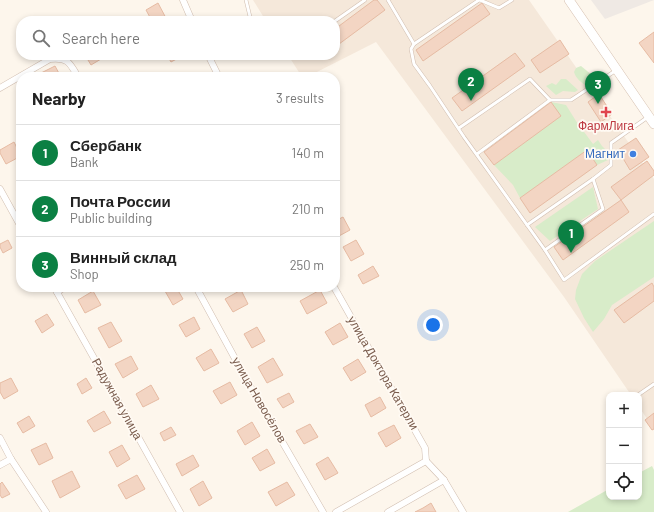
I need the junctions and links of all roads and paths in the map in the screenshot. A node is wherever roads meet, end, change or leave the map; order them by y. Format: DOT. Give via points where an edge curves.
graph roads {
  1 [pos="182,0"];
  2 [pos="246,0"];
  3 [pos="365,0"];
  4 [pos="388,0"];
  5 [pos="480,0"];
  6 [pos="512,0"];
  7 [pos="569,0"];
  8 [pos="190,16"];
  9 [pos="250,16"];
  10 [pos="340,18"];
  11 [pos="414,44"];
  12 [pos="48,60"];
  13 [pos="65,60"];
  14 [pos="210,60"];
  15 [pos="617,70"];
  16 [pos="28,72"];
  17 [pos="75,72"];
  18 [pos="216,72"];
  19 [pos="16,79"];
  20 [pos="0,88"];
  21 [pos="550,100"];
  22 [pos="652,120"];
  23 [pos="459,128"];
  24 [pos="477,154"];
  25 [pos="593,179"];
  26 [pos="0,189"];
  27 [pos="654,214"];
  28 [pos="16,218"];
  29 [pos="527,225"];
  30 [pos="545,250"];
  31 [pos="56,292"];
  32 [pos="199,292"];
  33 [pos="337,292"];
  34 [pos="654,384"];
  35 [pos="642,392"];
  36 [pos="0,438"];
  37 [pos="11,459"];
  38 [pos="426,461"];
  39 [pos="0,465"];
  40 [pos="444,480"];
  41 [pos="46,512"];
  42 [pos="180,512"];
  43 [pos="323,512"];
  44 [pos="336,512"];
  45 [pos="388,512"];
  46 [pos="463,512"];
  1 -- 8 [label="street"];
  2 -- 9 [label="lane"];
  3 -- 10 [label="lane"];
  4 -- 11 [label="lane"];
  5 -- 6 [label="lane" via="499,8"];
  5 -- 11 [label="lane"];
  7 -- 15 [label="street"];
  11 -- 23 [label="lane" via="411,49 414,64"];
  12 -- 16 [label="street"];
  13 -- 17 [label="street"];
  14 -- 18 [label="street"];
  15 -- 21 [label="lane" via="571,100"];
  15 -- 22 [label="street"];
  19 -- 20 [label="street"];
  21 -- 23 [label="lane" via="530,79"];
  21 -- 24 [label="lane"];
  22 -- 25 [label="lane" via="611,143 611,165"];
  23 -- 24 [label="lane"];
  24 -- 29 [label="lane"];
  25 -- 29 [label="lane"];
  25 -- 30 [label="lane" via="603,209"];
  26 -- 28 [label="street"];
  27 -- 30 [label="lane" via="564,280"];
  29 -- 30 [label="lane"];
  31 -- 42 [label="street, Радужная улица"];
  32 -- 43 [label="street, улица Новосёлов"];
  33 -- 38 [label="street, улица Доктора Катерли" via="425,448"];
  34 -- 35 [label="lane"];
  36 -- 37 [label="street"];
  37 -- 39 [label="street"];
  37 -- 41 [label="street"];
  38 -- 40 [label="street"];
  38 -- 44 [label="street"];
  40 -- 45 [label="street"];
  40 -- 46 [label="street"];
}
